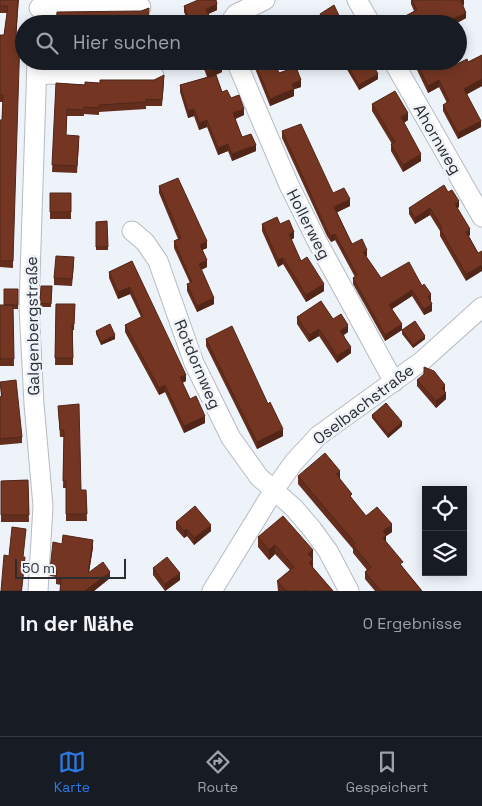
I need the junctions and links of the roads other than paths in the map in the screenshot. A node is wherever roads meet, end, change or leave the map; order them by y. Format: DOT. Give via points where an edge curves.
graph roads {
  1 [pos="357,0"];
  2 [pos="261,1"];
  3 [pos="141,6"];
  4 [pos="39,11"];
  5 [pos="235,15"];
  6 [pos="366,15"];
  7 [pos="37,70"];
  8 [pos="66,70"];
  9 [pos="240,70"];
  10 [pos="398,70"];
  11 [pos="154,76"];
  12 [pos="482,217"];
  13 [pos="132,231"];
  14 [pos="482,308"];
  15 [pos="394,382"];
  16 [pos="274,490"];
  17 [pos="38,591"];
  18 [pos="212,591"];
  19 [pos="349,591"];
  1 -- 6 [label="street"];
  2 -- 5 [label="street"];
  3 -- 4 [label="street"];
  7 -- 17 [label="street, Galgenbergstraße" via="29,307 43,506"];
  8 -- 11 [label="street"];
  9 -- 15 [label="street, Hollerweg" via="289,185"];
  10 -- 12 [label="street, Ahornweg"];
  13 -- 16 [label="street, Rotdornweg" via="145,242 158,261 194,363 231,438 248,464"];
  14 -- 15 [label="street, Oselbachstraße"];
  15 -- 16 [label="street, Oselbachstraße" via="318,436"];
  16 -- 18 [label="street, Oselbachstraße"];
  16 -- 19 [label="street, Rotdornweg" via="312,529"];
}
